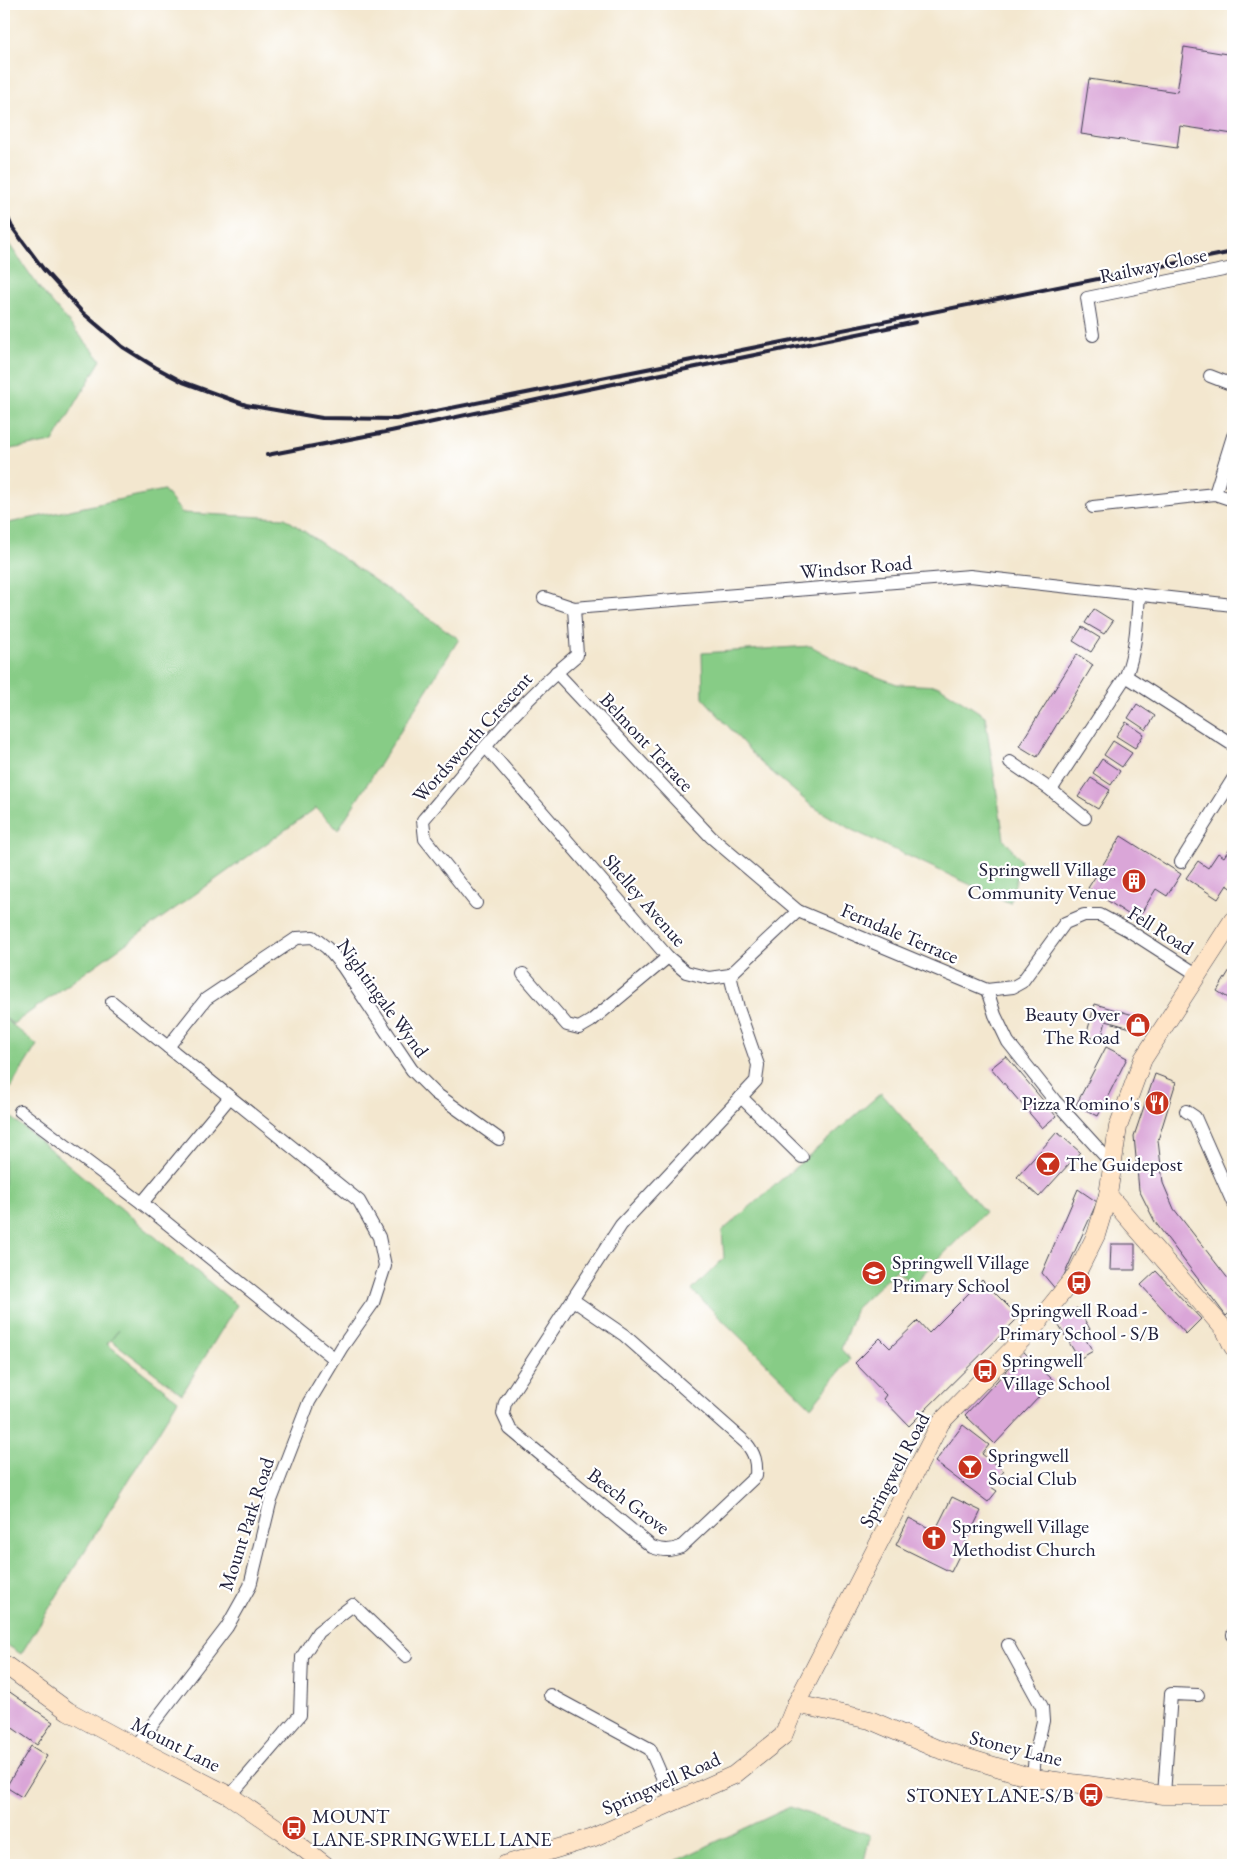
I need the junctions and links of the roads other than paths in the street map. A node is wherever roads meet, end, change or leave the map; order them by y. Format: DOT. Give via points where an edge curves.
graph roads {
  1 [pos="1233,268"];
  2 [pos="1093,335"];
  3 [pos="1210,376"];
  4 [pos="1233,385"];
  5 [pos="1233,436"];
  6 [pos="1215,494"];
  7 [pos="1233,500"];
  8 [pos="1093,507"];
  9 [pos="1139,595"];
  10 [pos="544,598"];
  11 [pos="1233,605"];
  12 [pos="574,608"];
  13 [pos="556,672"];
  14 [pos="1126,676"];
  15 [pos="1233,745"];
  16 [pos="486,746"];
  17 [pos="1010,762"];
  18 [pos="1233,779"];
  19 [pos="1051,790"];
  20 [pos="1085,818"];
  21 [pos="1181,862"];
  22 [pos="476,902"];
  23 [pos="798,911"];
  24 [pos="1233,920"];
  25 [pos="668,957"];
  26 [pos="523,974"];
  27 [pos="730,974"];
  28 [pos="1198,975"];
  29 [pos="988,990"];
  30 [pos="112,1002"];
  31 [pos="168,1047"];
  32 [pos="230,1097"];
  33 [pos="741,1097"];
  34 [pos="20,1111"];
  35 [pos="1186,1111"];
  36 [pos="499,1139"];
  37 [pos="802,1157"];
  38 [pos="1113,1165"];
  39 [pos="1108,1195"];
  40 [pos="1233,1203"];
  41 [pos="142,1204"];
  42 [pos="573,1300"];
  43 [pos="1229,1326"];
  44 [pos="1233,1347"];
  45 [pos="335,1359"];
  46 [pos="1008,1645"];
  47 [pos="406,1656"];
  48 [pos="4,1664"];
  49 [pos="550,1695"];
  50 [pos="1198,1695"];
  51 [pos="796,1704"];
  52 [pos="135,1747"];
  53 [pos="1033,1778"];
  54 [pos="1164,1795"];
  55 [pos="1233,1795"];
  56 [pos="230,1796"];
  57 [pos="673,1802"];
  58 [pos="325,1865"];
  59 [pos="504,1865"];
  1 -- 2 [label="street, Railway Close" via="1087,298"];
  3 -- 4 [label="street"];
  5 -- 6 [label="street"];
  6 -- 7 [label="street"];
  6 -- 8 [label="street"];
  9 -- 11 [label="street, Windsor Road"];
  9 -- 12 [label="street, Windsor Road" via="970,576"];
  9 -- 14 [label="street" via="1136,636"];
  10 -- 12 [label="street, Windsor Road"];
  12 -- 13 [label="street" via="577,655"];
  13 -- 16 [label="street, Wordsworth Crescent"];
  13 -- 23 [label="street, Belmont Terrace" via="711,837"];
  14 -- 15 [label="street"];
  14 -- 19 [label="street"];
  16 -- 22 [label="street, Wordsworth Crescent" via="423,820 425,839"];
  16 -- 25 [label="street, Shelley Avenue"];
  17 -- 19 [label="street"];
  18 -- 21 [label="street"];
  19 -- 20 [label="street"];
  23 -- 27 [label="street"];
  23 -- 29 [label="street, Ferndale Terrace"];
  24 -- 28 [label="main road, Springwell Road"];
  25 -- 26 [label="street" via="579,1028 567,1025"];
  25 -- 27 [label="street, Shelley Avenue" via="686,972 709,978"];
  27 -- 33 [label="street, Beech Grove" via="758,1065 756,1081"];
  28 -- 29 [label="street, Fell Road" via="1152,943 1114,922 1100,915 1084,915 1065,923 1022,982 1012,987"];
  28 -- 38 [label="main road, Springwell Road" via="1143,1060 1118,1127"];
  29 -- 38 [label="street" via="1008,1042 1055,1101"];
  30 -- 31 [label="street, Mount Park Road"];
  31 -- 32 [label="street, Mount Park Road"];
  31 -- 36 [label="street, Nightingale Wynd" via="206,999 297,938 314,937 342,967 412,1070 434,1093"];
  32 -- 41 [label="street"];
  32 -- 45 [label="street, Mount Park Road" via="359,1201 379,1237 385,1266 373,1303"];
  33 -- 37 [label="street"];
  33 -- 42 [label="street, Beech Grove" via="622,1225"];
  34 -- 41 [label="street"];
  35 -- 40 [label="street" via="1195,1117"];
  38 -- 39 [label="main road, Springwell Road"];
  39 -- 43 [label="main road"];
  39 -- 51 [label="main road, Springwell Road" via="1096,1235 1076,1275 1035,1326 941,1422"];
  41 -- 45 [label="street"];
  42 -- 42 [label="street, Beech Grove" via="505,1403 503,1414 510,1429 652,1547 670,1551 681,1547 756,1476 754,1453 624,1335"];
  43 -- 44 [label="main road"];
  45 -- 52 [label="street, Mount Park Road" via="309,1402 270,1502 250,1586 227,1627"];
  46 -- 53 [label="street" via="1042,1707 1043,1721"];
  47 -- 56 [label="street" via="353,1605 318,1632 302,1657 300,1715"];
  48 -- 52 [label="main road, Mount Lane" via="68,1710"];
  49 -- 57 [label="street" via="650,1748"];
  50 -- 54 [label="street" via="1171,1694"];
  51 -- 53 [label="main road, Stoney Lane" via="870,1720 936,1748"];
  51 -- 57 [label="main road, Springwell Road" via="784,1736 734,1775"];
  52 -- 56 [label="main road, Mount Lane"];
  53 -- 54 [label="main road, Stoney Lane"];
  54 -- 55 [label="main road, Stoney Lane"];
  56 -- 58 [label="main road, Mount Lane"];
  57 -- 59 [label="main road, Springwell Road" via="592,1838"];
}
